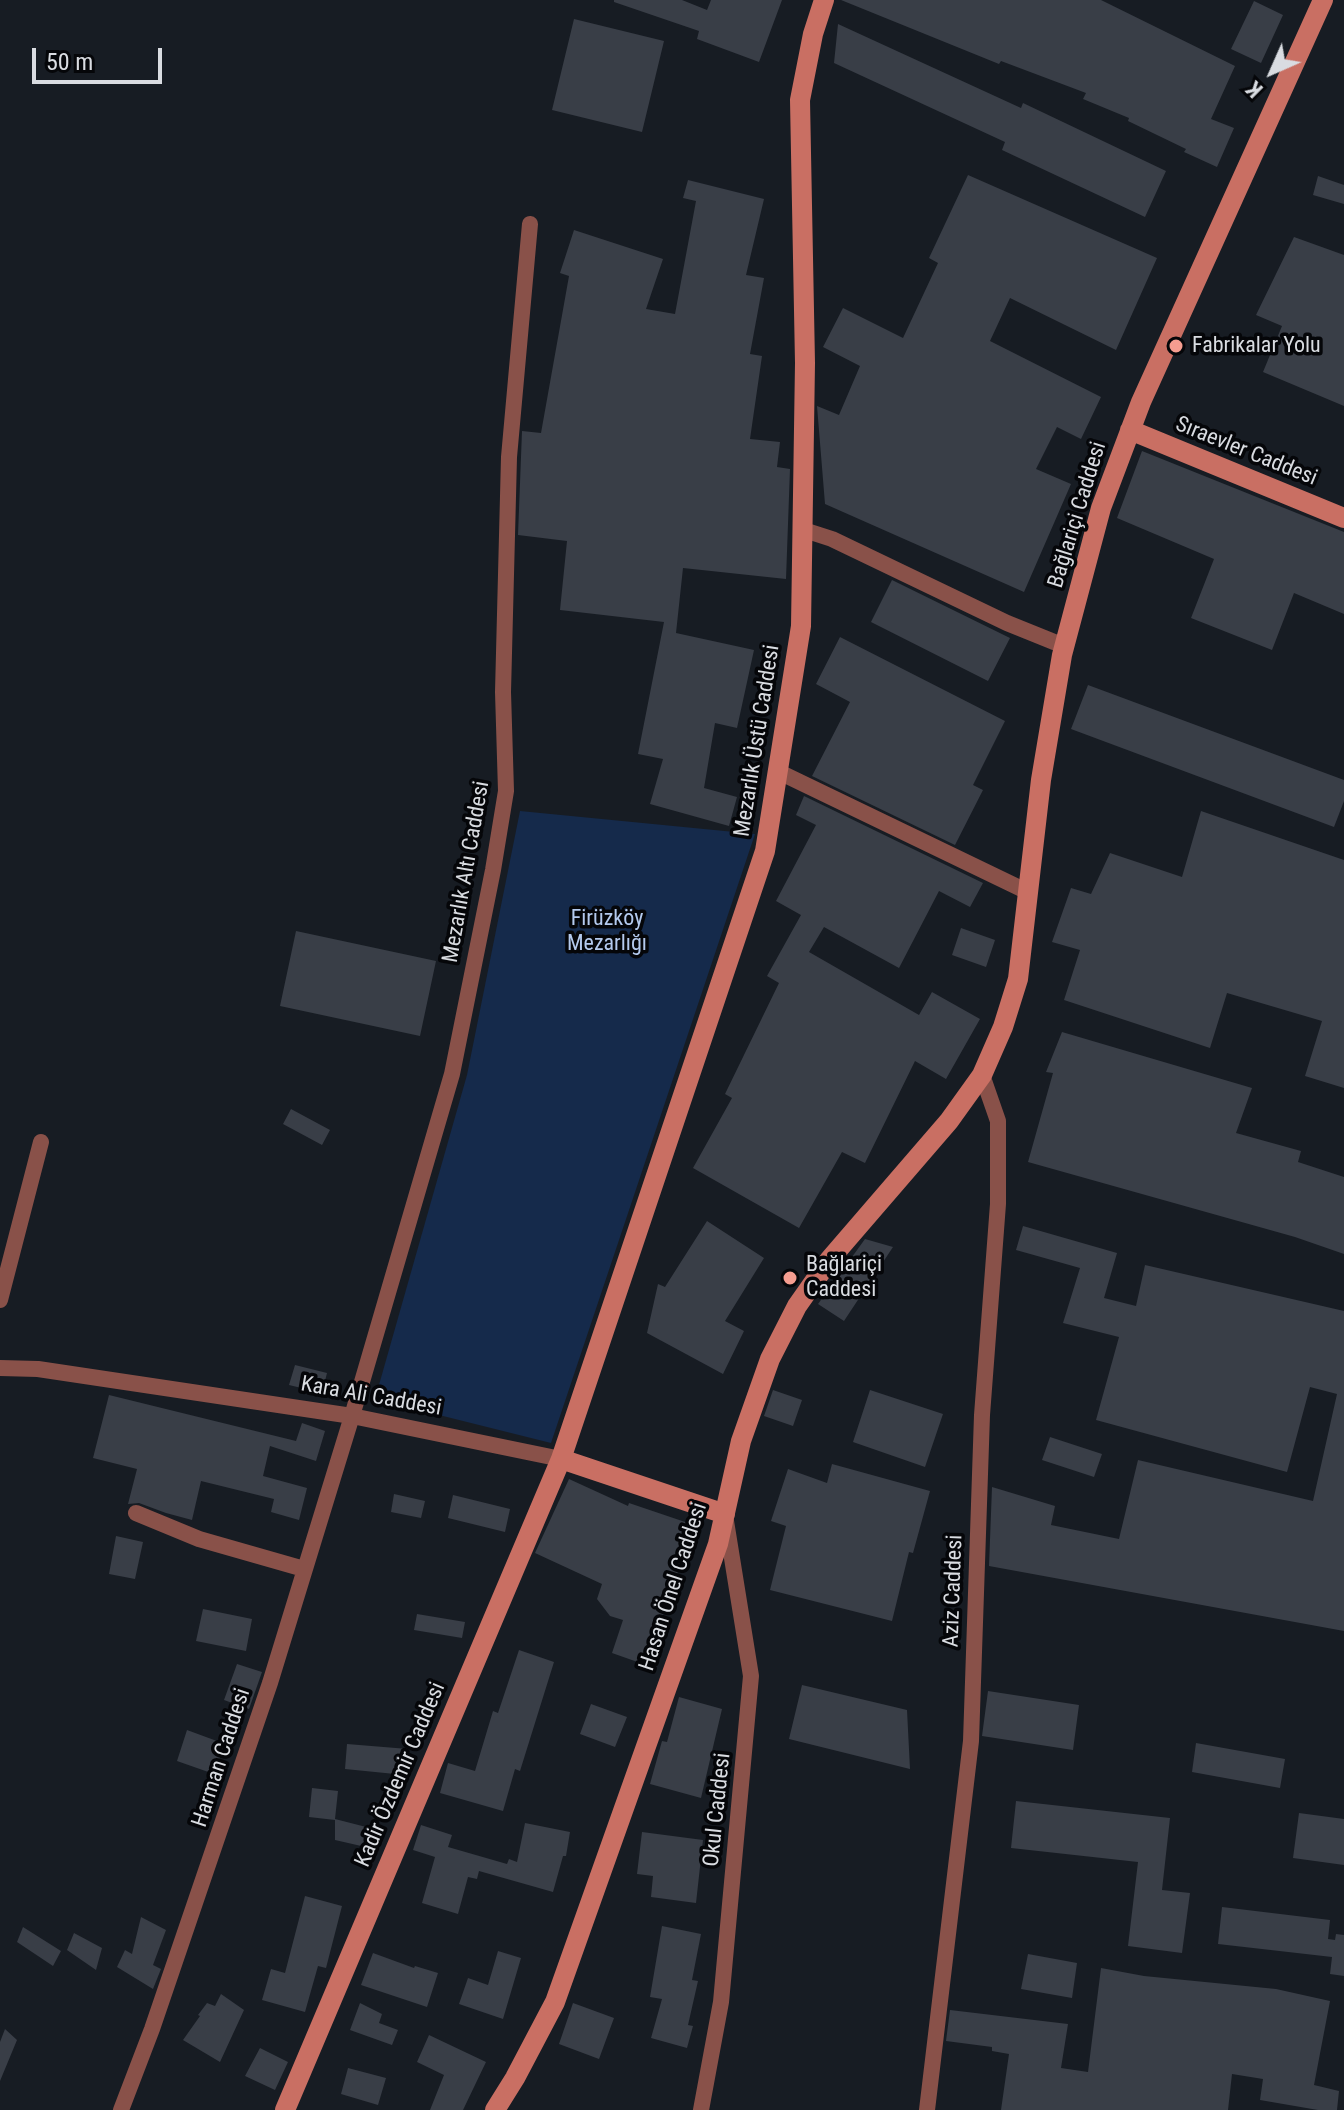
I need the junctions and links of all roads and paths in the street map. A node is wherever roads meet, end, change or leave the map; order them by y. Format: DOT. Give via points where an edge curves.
graph roads {
  1 [pos="824,0"];
  2 [pos="1323,0"];
  3 [pos="530,224"];
  4 [pos="1130,430"];
  5 [pos="1344,518"];
  6 [pos="801,529"];
  7 [pos="1064,646"];
  8 [pos="779,772"];
  9 [pos="1028,892"];
  10 [pos="982,1075"];
  11 [pos="41,1142"];
  12 [pos="0,1300"];
  13 [pos="0,1368"];
  14 [pos="352,1416"];
  15 [pos="561,1459"];
  16 [pos="136,1513"];
  17 [pos="725,1514"];
  18 [pos="304,1569"];
  19 [pos="121,2110"];
  20 [pos="285,2110"];
  21 [pos="495,2110"];
  22 [pos="701,2110"];
  23 [pos="927,2110"];
  1 -- 6 [label="street, Mezarlık Üstü Caddesi" via="800,100 805,363"];
  2 -- 4 [label="street, Bağlariçi Caddesi"];
  3 -- 14 [label="street, Mezarlık Altı Caddesi" via="509,457 506,791 452,1074"];
  4 -- 5 [label="street, Sıraevler Caddesi"];
  4 -- 7 [label="street, Bağlariçi Caddesi" via="1101,508"];
  6 -- 7 [label="street"];
  6 -- 8 [label="street, Mezarlık Üstü Caddesi" via="801,626"];
  7 -- 9 [label="street, Bağlariçi Caddesi"];
  8 -- 9 [label="street"];
  8 -- 15 [label="street, Mezarlık Üstü Caddesi" via="765,851"];
  9 -- 10 [label="street, Bağlariçi Caddesi" via="1018,979"];
  10 -- 17 [label="street, Hasan Önel Caddesi" via="797,1306 770,1359 741,1441"];
  10 -- 23 [label="street, Aziz Caddesi" via="998,1121 998,1204 982,1415 971,1741"];
  11 -- 12 [label="street"];
  13 -- 14 [label="street, Kara Ali Caddesi" via="38,1369"];
  14 -- 15 [label="street, Kara Ali Caddesi"];
  14 -- 18 [label="street, Harman Caddesi"];
  15 -- 17 [label="street, Kara Ali Caddesi"];
  15 -- 20 [label="street, Kadir Özdemir Caddesi"];
  16 -- 18 [label="street" via="199,1539"];
  17 -- 21 [label="street, Hasan Önel Caddesi" via="555,2002"];
  17 -- 22 [label="street, Okul Caddesi" via="751,1676 721,2002"];
  18 -- 19 [label="street, Harman Caddesi" via="202,1887"];
}
